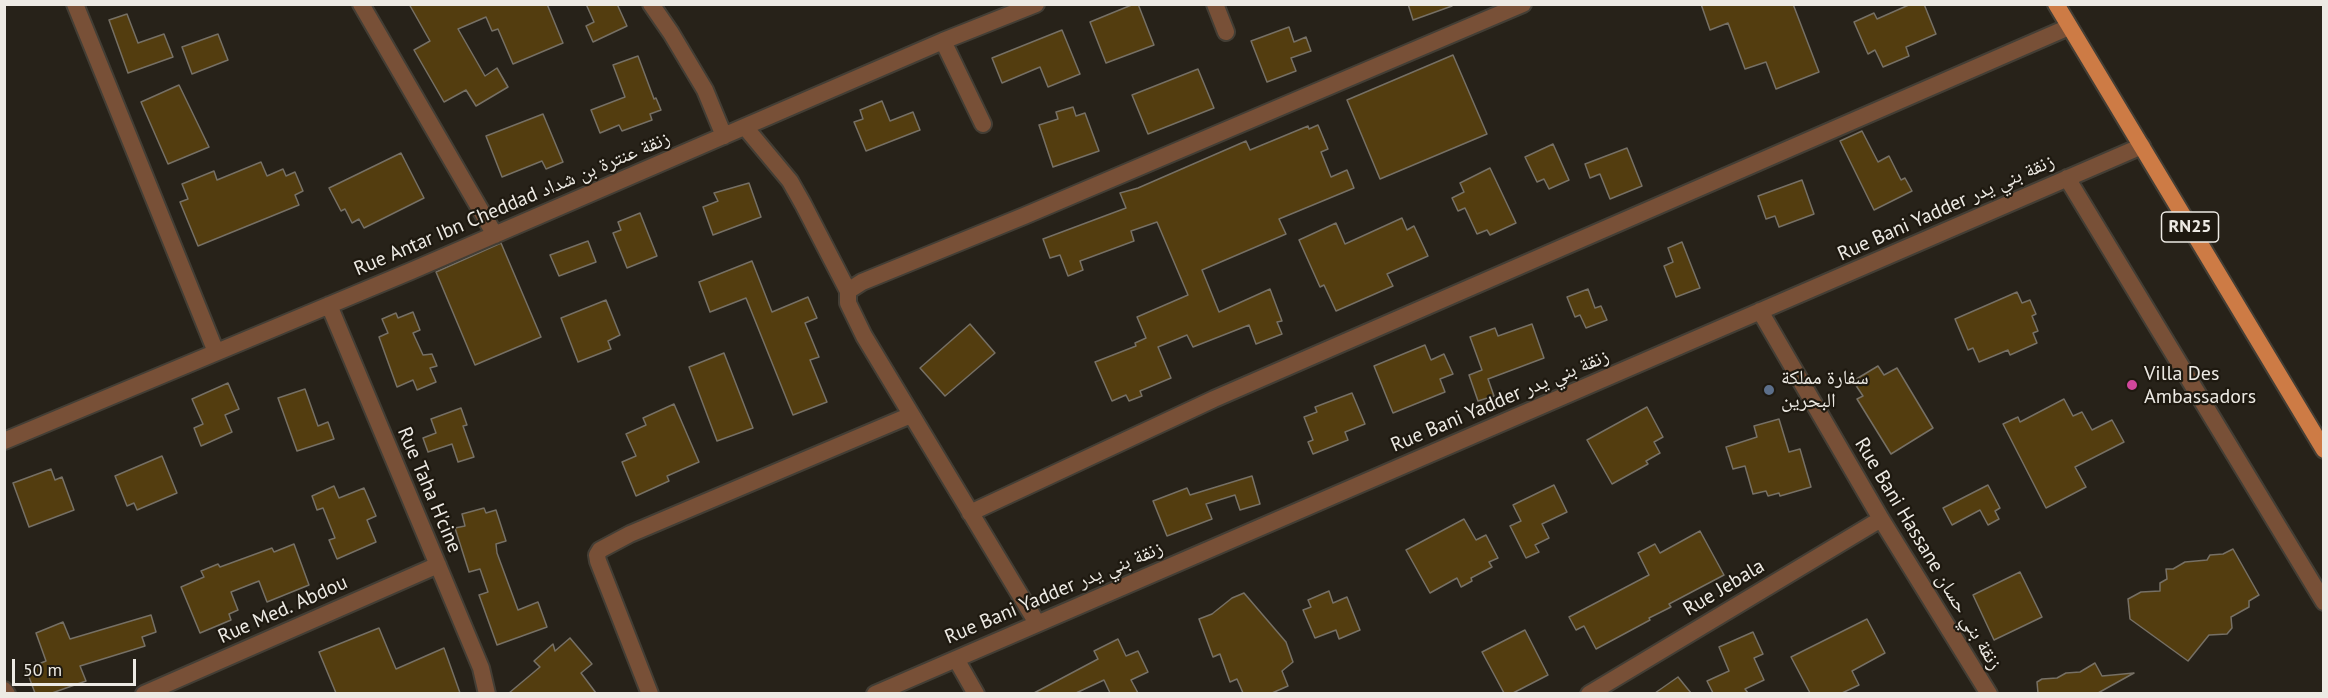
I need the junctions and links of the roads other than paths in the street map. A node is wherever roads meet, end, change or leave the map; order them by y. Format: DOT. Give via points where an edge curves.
graph roads {
  1 [pos="75,4"];
  2 [pos="361,4"];
  3 [pos="651,4"];
  4 [pos="1036,4"];
  5 [pos="1215,4"];
  6 [pos="1523,4"];
  7 [pos="2056,4"];
  8 [pos="998,12"];
  9 [pos="2069,27"];
  10 [pos="1226,32"];
  11 [pos="943,41"];
  12 [pos="983,124"];
  13 [pos="745,127"];
  14 [pos="724,136"];
  15 [pos="2142,146"];
  16 [pos="2067,178"];
  17 [pos="495,235"];
  18 [pos="848,291"];
  19 [pos="329,305"];
  20 [pos="1760,311"];
  21 [pos="216,352"];
  22 [pos="911,415"];
  23 [pos="4,441"];
  24 [pos="2324,450"];
  25 [pos="970,513"];
  26 [pos="1881,519"];
  27 [pos="438,565"];
  28 [pos="2324,602"];
  29 [pos="1038,623"];
  30 [pos="956,659"];
  31 [pos="144,693"];
  32 [pos="487,693"];
  33 [pos="650,693"];
  34 [pos="875,693"];
  35 [pos="976,693"];
  36 [pos="1589,693"];
  37 [pos="1989,693"];
  1 -- 21 [label="street"];
  2 -- 17 [label="street"];
  3 -- 14 [label="street" via="705,90"];
  4 -- 8 [label="street, Rue Antar Ibn Cheddad زنقة عنترة بن شداد"];
  5 -- 10 [label="street"];
  6 -- 18 [label="street"];
  7 -- 9 [label="main road, RN25"];
  8 -- 11 [label="street, Rue Antar Ibn Cheddad زنقة عنترة بن شداد"];
  9 -- 15 [label="main road, RN25"];
  9 -- 25 [label="street" via="1214,399"];
  11 -- 12 [label="street"];
  11 -- 13 [label="street, Rue Antar Ibn Cheddad زنقة عنترة بن شداد"];
  13 -- 14 [label="street, Rue Antar Ibn Cheddad زنقة عنترة بن شداد"];
  13 -- 18 [label="street" via="790,181"];
  14 -- 17 [label="street, Rue Antar Ibn Cheddad زنقة عنترة بن شداد"];
  15 -- 16 [label="street, Rue Bani Yadder زنقة بني يدر"];
  15 -- 24 [label="main road, RN25"];
  16 -- 20 [label="street, Rue Bani Yadder زنقة بني يدر"];
  16 -- 28 [label="street"];
  17 -- 19 [label="street, Rue Antar Ibn Cheddad زنقة عنترة بن شداد"];
  18 -- 22 [label="street" via="848,303 856,321"];
  19 -- 21 [label="street, Rue Antar Ibn Cheddad زنقة عنترة بن شداد"];
  19 -- 27 [label="street, Rue Taha H'cine"];
  20 -- 26 [label="street, Rue Bani Hassane زنقة بني حسان"];
  20 -- 29 [label="street, Rue Bani Yadder زنقة بني يدر"];
  21 -- 23 [label="street, Rue Antar Ibn Cheddad زنقة عنترة بن شداد"];
  22 -- 25 [label="street"];
  22 -- 33 [label="street" via="600,550 599,565"];
  25 -- 29 [label="street"];
  26 -- 36 [label="street, Rue Jebala"];
  26 -- 37 [label="street, Rue Bani Hassane زنقة بني حسان"];
  27 -- 31 [label="street, Rue Med. Abdou"];
  27 -- 32 [label="street, Rue Taha H'cine" via="481,668"];
  29 -- 30 [label="street, Rue Bani Yadder زنقة بني يدر"];
  30 -- 34 [label="street, Rue Bani Yadder زنقة بني يدر"];
  30 -- 35 [label="street"];
}
